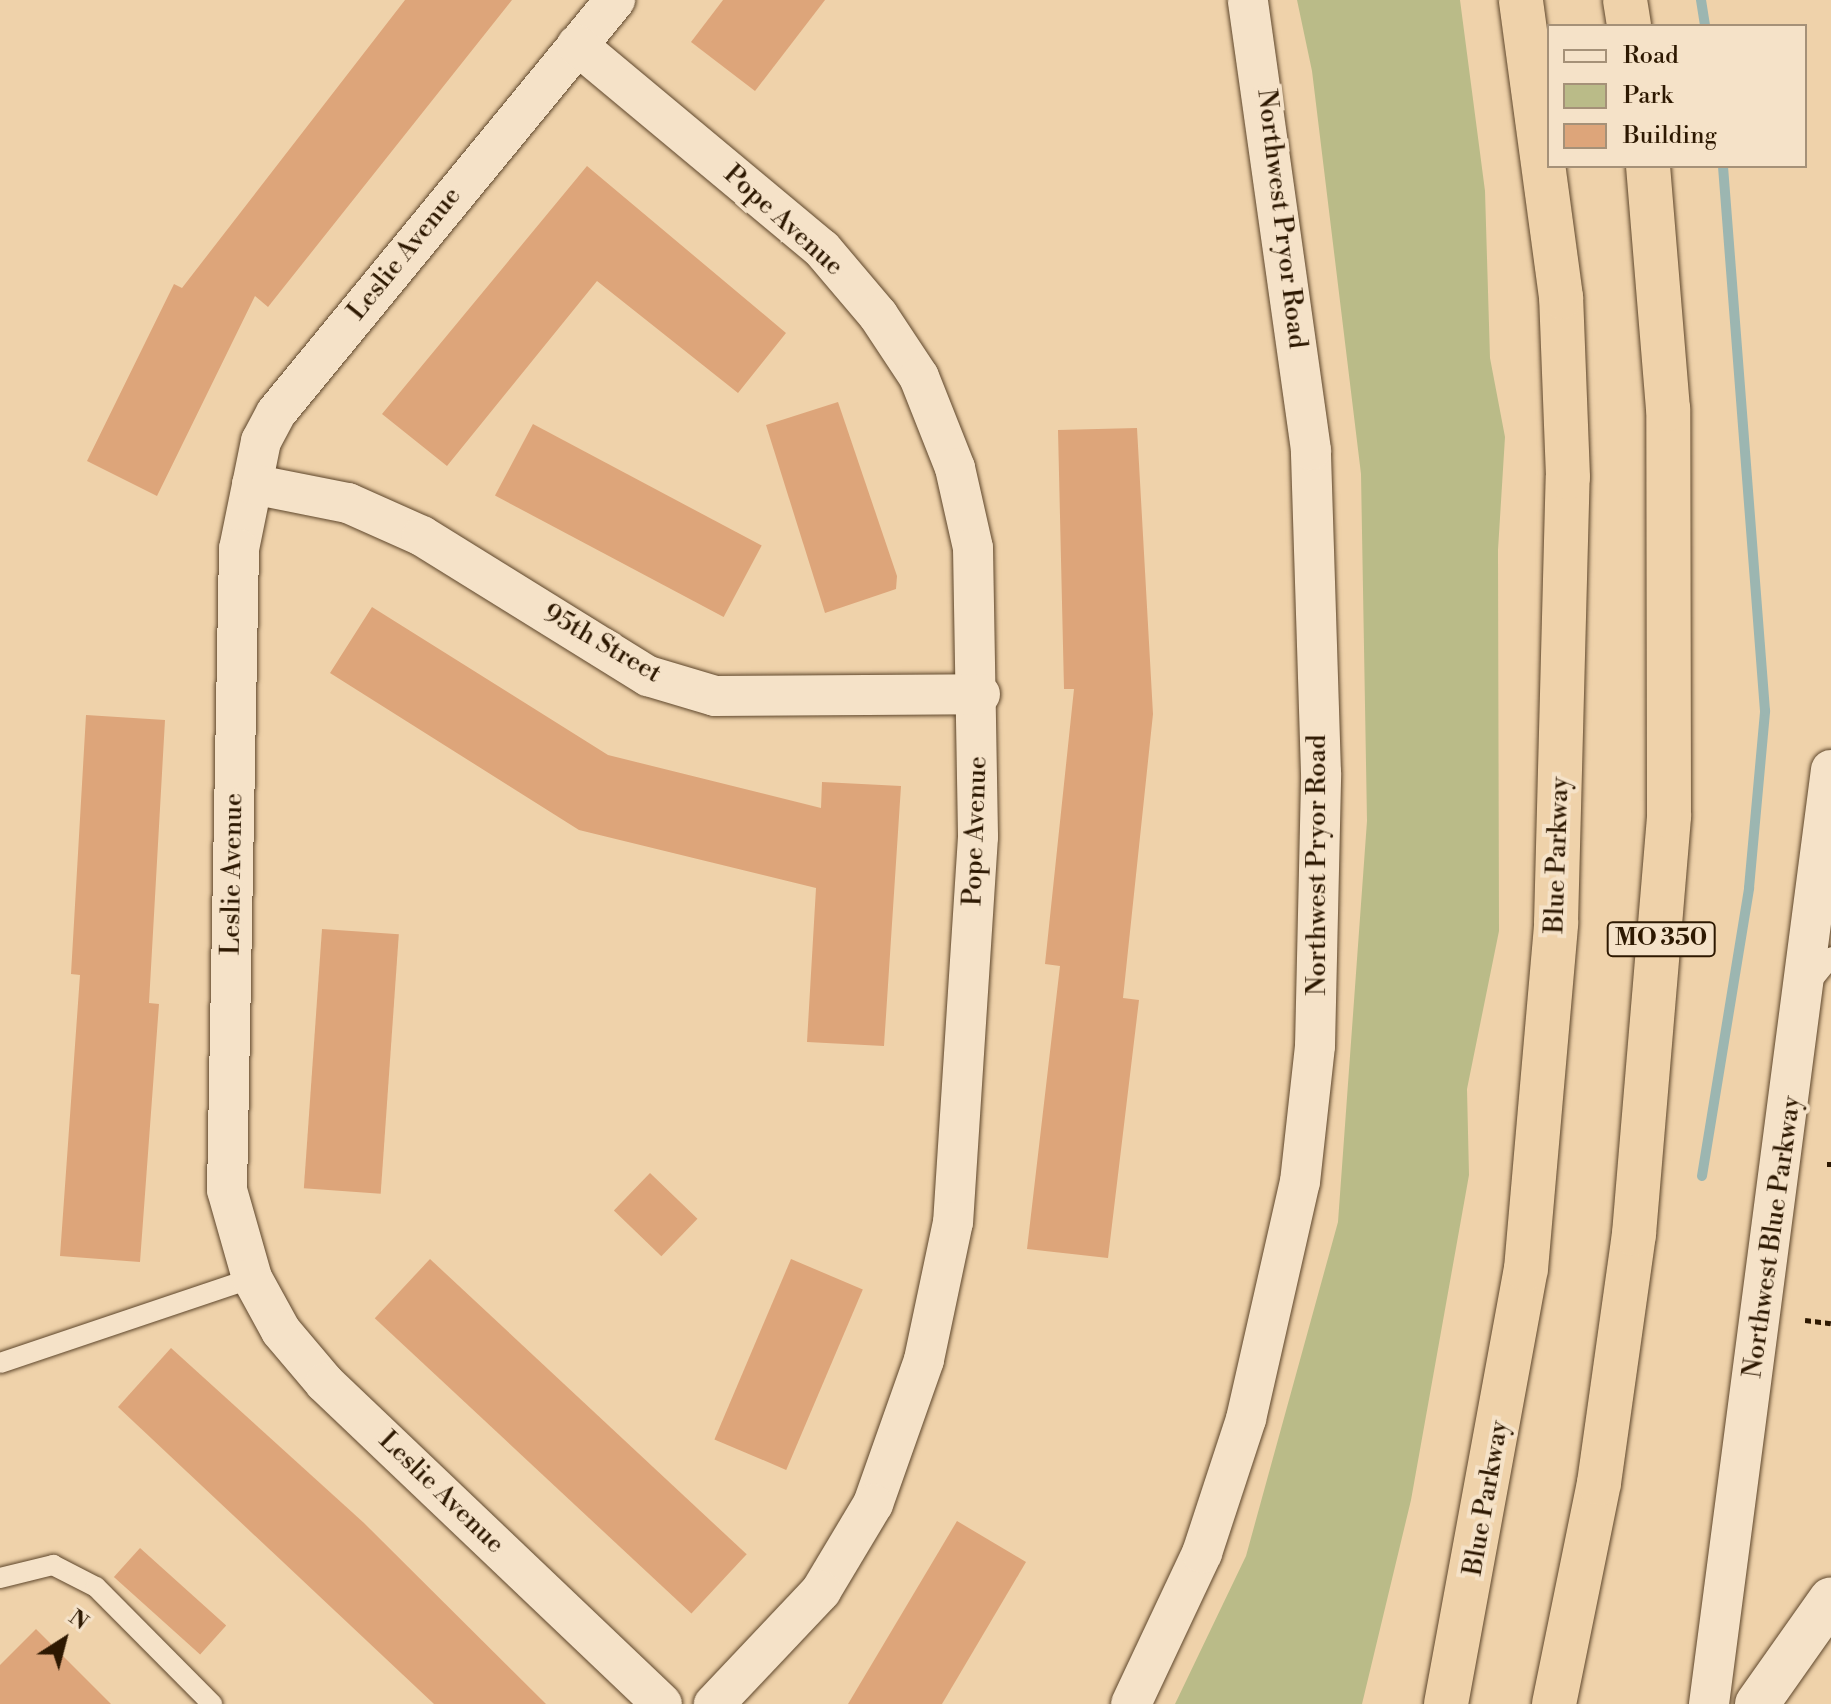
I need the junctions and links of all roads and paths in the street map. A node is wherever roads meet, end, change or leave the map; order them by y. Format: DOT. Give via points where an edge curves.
graph roads {
  1 [pos="615,0"];
  2 [pos="1248,0"];
  3 [pos="1521,0"];
  4 [pos="1625,0"];
  5 [pos="1629,24"];
  6 [pos="577,45"];
  7 [pos="1648,168"];
  8 [pos="252,484"];
  9 [pos="980,694"];
  10 [pos="1831,770"];
  11 [pos="1831,957"];
  12 [pos="1805,989"];
  13 [pos="252,1278"];
  14 [pos="1805,1320"];
  15 [pos="1831,1323"];
  16 [pos="0,1363"];
  17 [pos="0,1578"];
  18 [pos="1831,1599"];
  19 [pos="212,1704"];
  20 [pos="662,1704"];
  21 [pos="714,1704"];
  22 [pos="1131,1704"];
  23 [pos="1446,1704"];
  24 [pos="1554,1704"];
  25 [pos="1709,1704"];
  26 [pos="1757,1704"];
  1 -- 6 [label="street, Leslie Avenue"];
  2 -- 22 [label="street, Northwest Pryor Road" via="1311,450 1321,788 1315,1046 1300,1182 1246,1419 1202,1553"];
  3 -- 23 [label="highway, Blue Parkway" via="1561,297 1568,477 1556,923 1526,1269"];
  4 -- 5 [label="highway"];
  6 -- 8 [label="street, Leslie Avenue" via="276,413"];
  6 -- 9 [label="street, Pope Avenue" via="822,249 919,377 955,468 973,548"];
  7 -- 24 [label="highway, MO 350" via="1668,409 1669,816 1634,1234 1599,1483"];
  8 -- 9 [label="street, 95th Street" via="348,503 422,536 648,676 715,696"];
  8 -- 13 [label="street, Leslie Avenue" via="239,549 227,1190"];
  9 -- 21 [label="street, Pope Avenue" via="978,837 953,1222 924,1360 873,1504 821,1591"];
  10 -- 12 [label="street, Northwest Blue Parkway"];
  11 -- 12 [label="lane"];
  12 -- 25 [label="street, Northwest Blue Parkway"];
  13 -- 16 [label="lane"];
  13 -- 20 [label="street, Leslie Avenue" via="281,1331 325,1383"];
  14 -- 15 [label="path"];
  17 -- 19 [label="lane" via="53,1565 96,1587"];
  18 -- 26 [label="street"];
}
